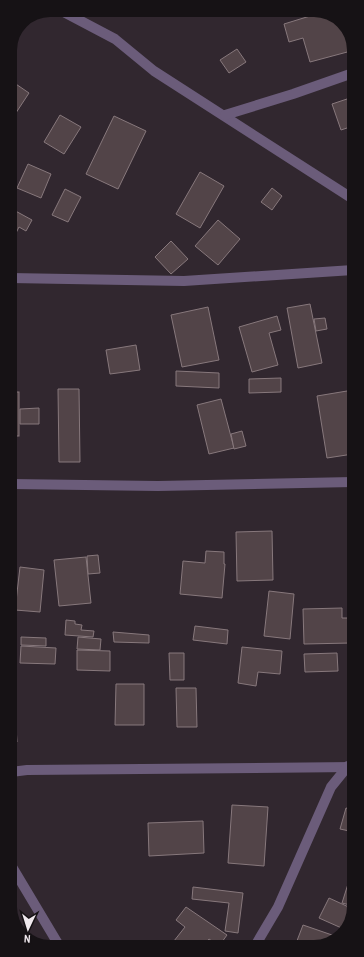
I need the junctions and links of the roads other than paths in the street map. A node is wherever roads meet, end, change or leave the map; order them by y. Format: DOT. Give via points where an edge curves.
graph roads {
  1 [pos="73,17"];
  2 [pos="347,75"];
  3 [pos="225,116"];
  4 [pos="347,196"];
  5 [pos="347,270"];
  6 [pos="17,278"];
  7 [pos="347,482"];
  8 [pos="17,484"];
  9 [pos="347,766"];
  10 [pos="347,770"];
  11 [pos="17,771"];
  12 [pos="17,875"];
  13 [pos="56,940"];
  14 [pos="259,940"];
  1 -- 3 [label="street" via="115,39 154,71"];
  2 -- 3 [label="street"];
  3 -- 4 [label="street"];
  5 -- 6 [label="street" via="184,281"];
  7 -- 8 [label="street" via="158,486"];
  9 -- 11 [label="street"];
  10 -- 14 [label="street" via="331,787 278,907"];
  12 -- 13 [label="street"];
}
